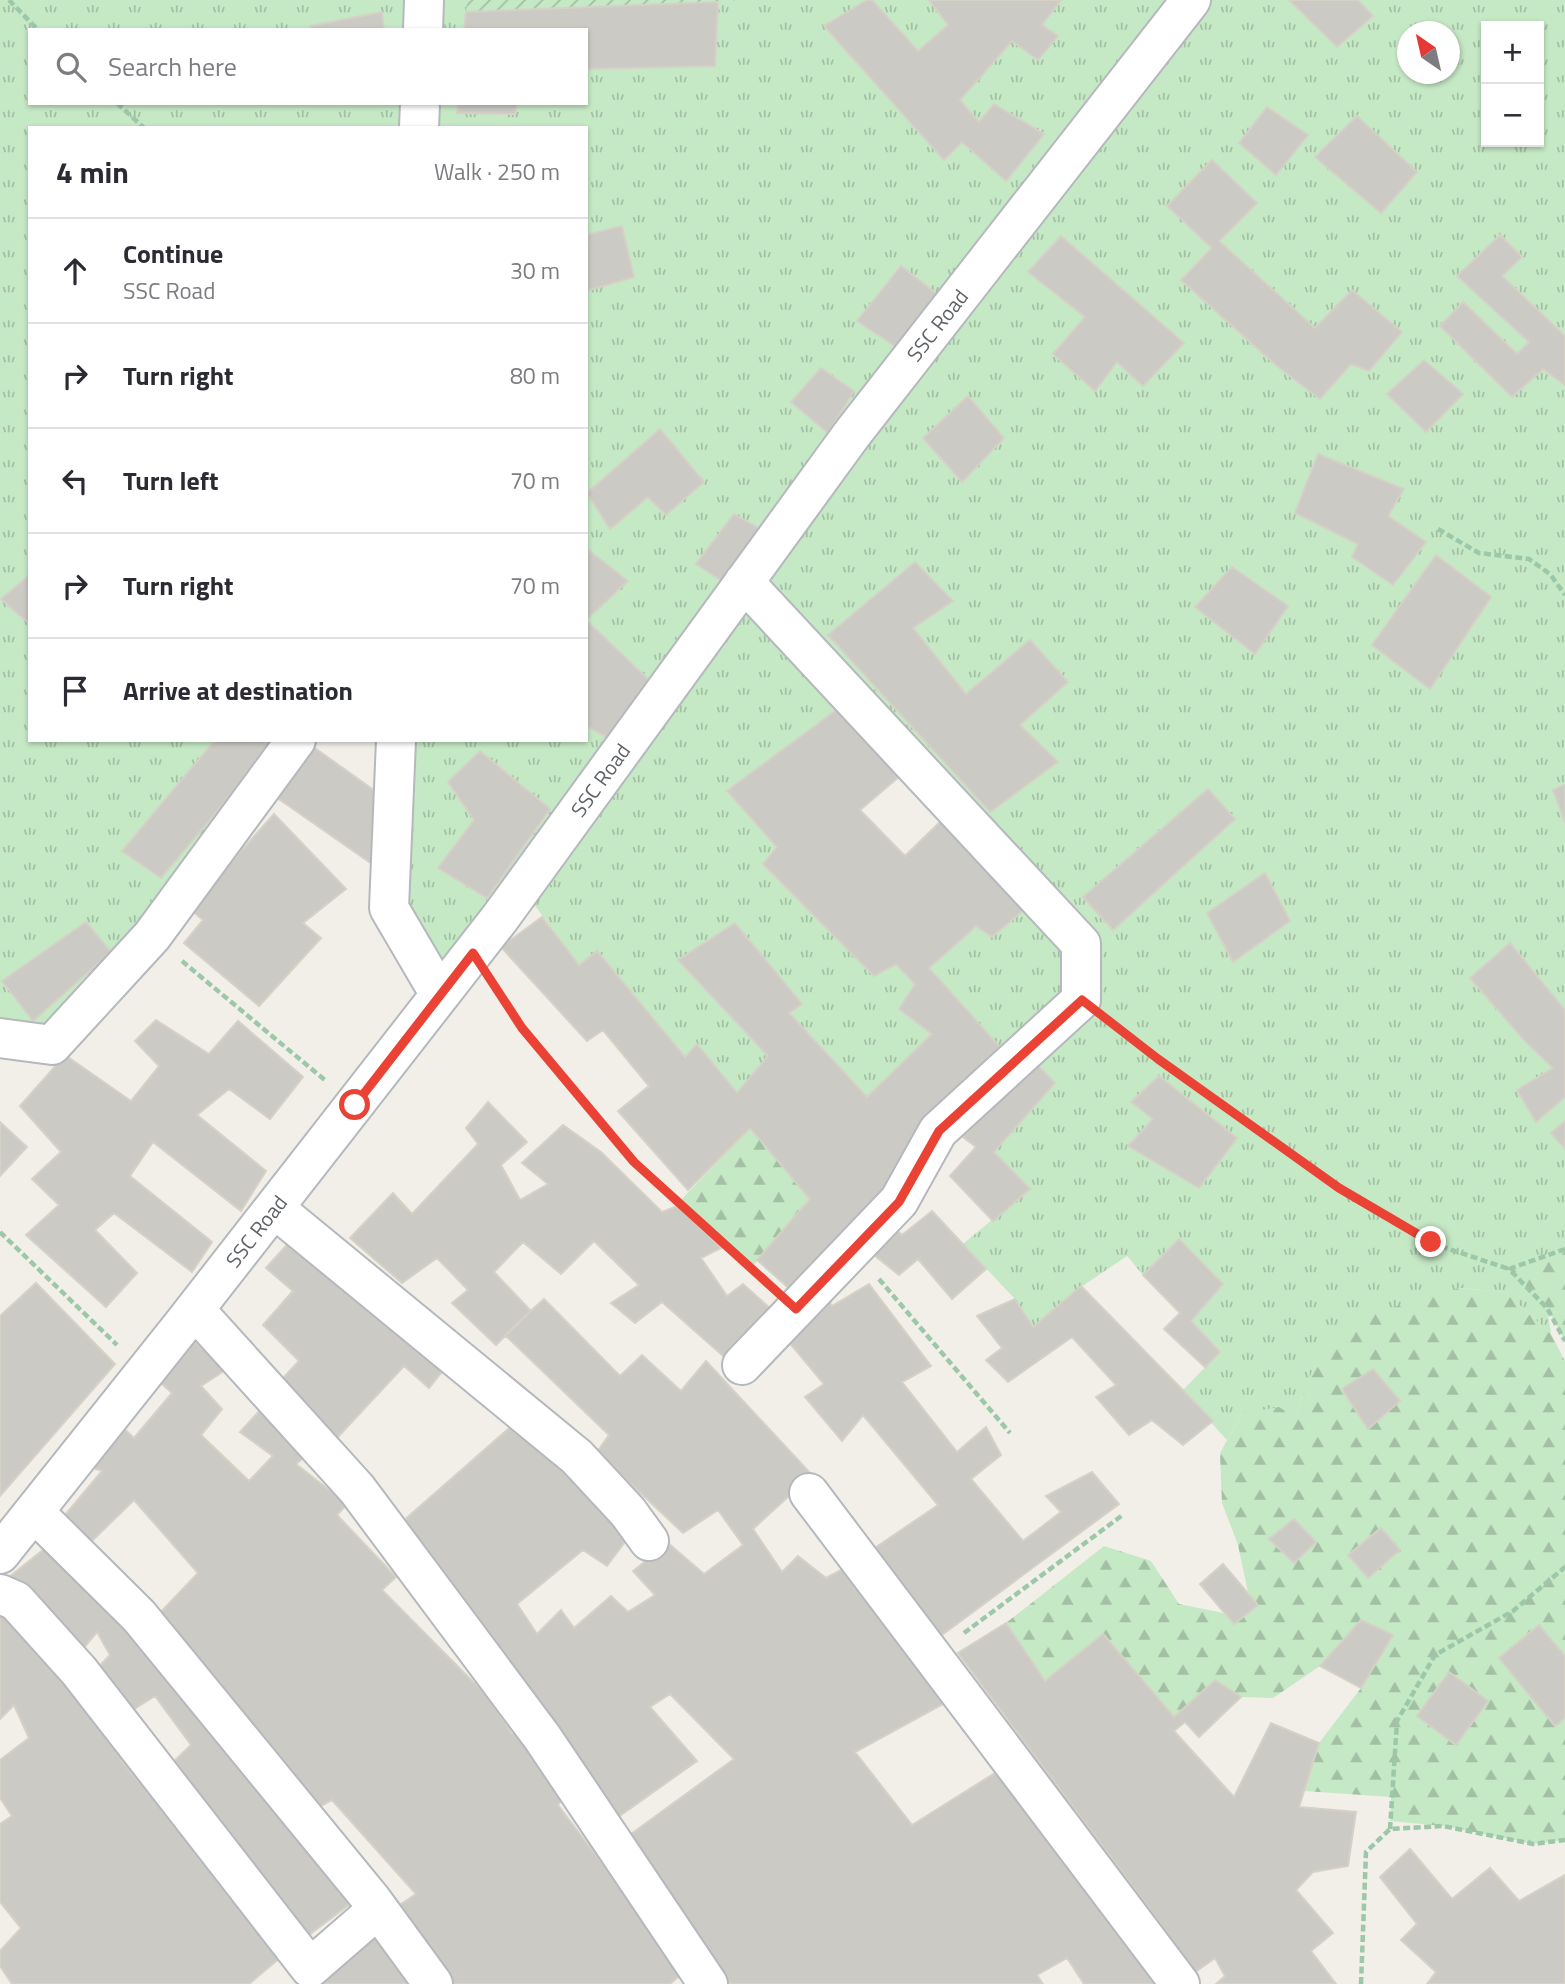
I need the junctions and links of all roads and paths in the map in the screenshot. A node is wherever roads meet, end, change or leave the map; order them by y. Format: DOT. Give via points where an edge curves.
graph roads {
  1 [pos="9,0"];
  2 [pos="424,0"];
  3 [pos="1191,0"];
  4 [pos="36,28"];
  5 [pos="423,28"];
  6 [pos="119,105"];
  7 [pos="420,105"];
  8 [pos="142,126"];
  9 [pos="419,126"];
  10 [pos="1437,529"];
  11 [pos="744,582"];
  12 [pos="1565,595"];
  13 [pos="295,742"];
  14 [pos="396,742"];
  15 [pos="152,936"];
  16 [pos="473,953"];
  17 [pos="440,996"];
  18 [pos="1082,1000"];
  19 [pos="0,1038"];
  20 [pos="355,1105"];
  21 [pos="274,1208"];
  22 [pos="0,1232"];
  23 [pos="853,1250"];
  24 [pos="1565,1250"];
  25 [pos="1509,1269"];
  26 [pos="796,1309"];
  27 [pos="195,1310"];
  28 [pos="1565,1341"];
  29 [pos="742,1365"];
  30 [pos="145,1372"];
  31 [pos="1010,1433"];
  32 [pos="809,1493"];
  33 [pos="34,1512"];
  34 [pos="1124,1514"];
  35 [pos="649,1541"];
  36 [pos="0,1554"];
  37 [pos="1565,1567"];
  38 [pos="0,1594"];
  39 [pos="933,1656"];
  40 [pos="1390,1829"];
  41 [pos="1565,1840"];
  42 [pos="378,1909"];
  43 [pos="300,1976"];
  44 [pos="433,1984"];
  45 [pos="708,1984"];
  46 [pos="1180,1984"];
  47 [pos="1361,1984"];
  1 -- 4 [label="path"];
  2 -- 5 [label="street"];
  3 -- 11 [label="street, SSC Road" via="852,434"];
  6 -- 8 [label="path"];
  7 -- 9 [label="street"];
  10 -- 12 [label="path" via="1479,553 1529,559 1550,574"];
  11 -- 16 [label="street, SSC Road"];
  11 -- 18 [label="street" via="1081,944"];
  13 -- 15 [label="street"];
  14 -- 17 [label="street" via="389,908"];
  15 -- 19 [label="street" via="51,1045"];
  15 -- 20 [label="path"];
  16 -- 17 [label="street, SSC Road"];
  16 -- 26 [label="path" via="522,1028 634,1162"];
  17 -- 20 [label="street, SSC Road"];
  18 -- 23 [label="street" via="939,1131 899,1202"];
  18 -- 25 [label="path" via="1339,1188 1431,1242"];
  20 -- 21 [label="street, SSC Road"];
  21 -- 27 [label="street, SSC Road"];
  21 -- 35 [label="street" via="577,1457"];
  22 -- 30 [label="path"];
  23 -- 26 [label="street"];
  23 -- 31 [label="path"];
  24 -- 25 [label="path"];
  25 -- 28 [label="path" via="1547,1308"];
  26 -- 29 [label="street"];
  27 -- 30 [label="street, SSC Road"];
  27 -- 45 [label="street" via="357,1489 542,1737"];
  30 -- 33 [label="street, SSC Road"];
  32 -- 39 [label="street"];
  33 -- 36 [label="street, SSC Road"];
  33 -- 42 [label="street" via="139,1616"];
  34 -- 39 [label="path"];
  37 -- 40 [label="path" via="1513,1612 1435,1655 1397,1721"];
  38 -- 43 [label="street" via="16,1601 79,1671"];
  39 -- 46 [label="street"];
  40 -- 41 [label="path" via="1443,1826 1533,1844"];
  40 -- 47 [label="path" via="1366,1852"];
  42 -- 43 [label="street"];
  42 -- 44 [label="street"];
}
